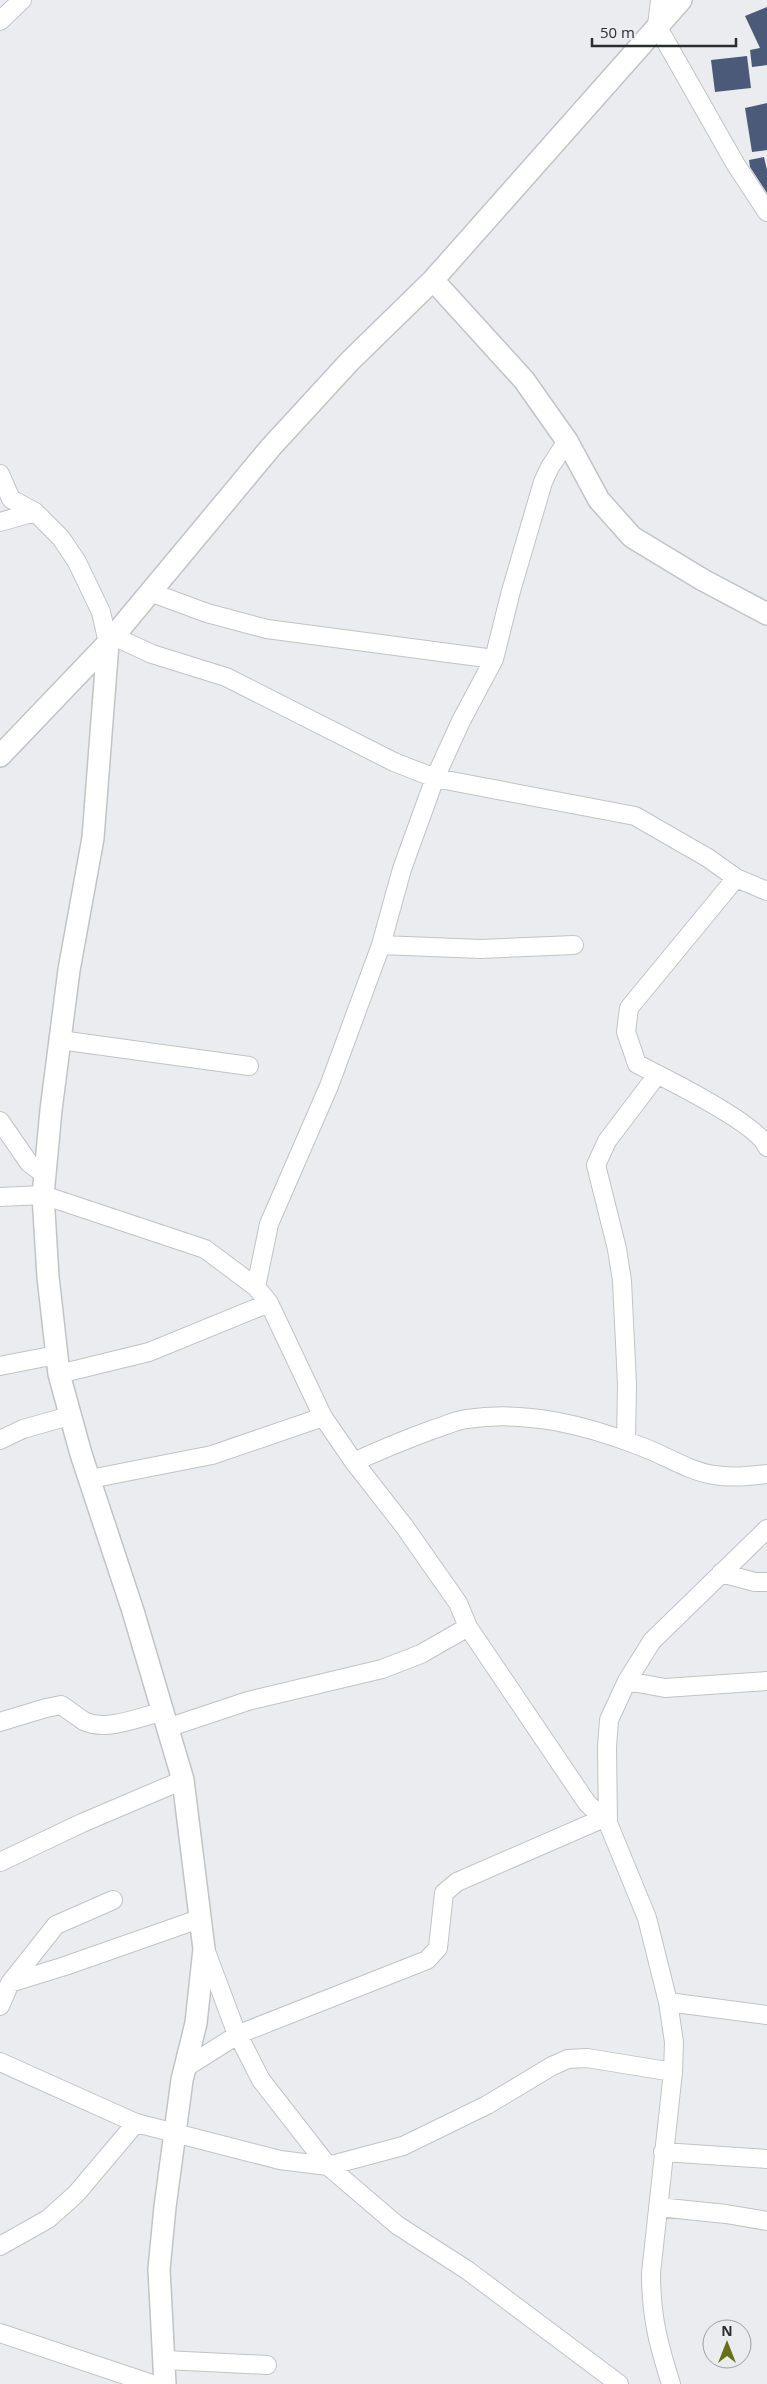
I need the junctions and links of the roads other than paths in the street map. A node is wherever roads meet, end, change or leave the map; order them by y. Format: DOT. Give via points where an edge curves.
graph roads {
  1 [pos="22,0"];
  2 [pos="660,0"];
  3 [pos="681,0"];
  4 [pos="0,21"];
  5 [pos="658,26"];
  6 [pos="767,212"];
  7 [pos="433,280"];
  8 [pos="567,441"];
  9 [pos="0,474"];
  10 [pos="35,512"];
  11 [pos="0,522"];
  12 [pos="150,592"];
  13 [pos="767,614"];
  14 [pos="110,639"];
  15 [pos="494,660"];
  16 [pos="0,756"];
  17 [pos="435,778"];
  18 [pos="736,878"];
  19 [pos="767,890"];
  20 [pos="381,945"];
  21 [pos="574,945"];
  22 [pos="60,1040"];
  23 [pos="249,1066"];
  24 [pos="658,1075"];
  25 [pos="0,1121"];
  26 [pos="767,1147"];
  27 [pos="44,1174"];
  28 [pos="44,1195"];
  29 [pos="0,1197"];
  30 [pos="256,1287"];
  31 [pos="269,1303"];
  32 [pos="58,1365"];
  33 [pos="0,1366"];
  34 [pos="70,1416"];
  35 [pos="322,1417"];
  36 [pos="0,1440"];
  37 [pos="626,1441"];
  38 [pos="354,1462"];
  39 [pos="767,1474"];
  40 [pos="90,1479"];
  41 [pos="767,1529"];
  42 [pos="721,1573"];
  43 [pos="767,1582"];
  44 [pos="468,1627"];
  45 [pos="627,1681"];
  46 [pos="767,1681"];
  47 [pos="164,1720"];
  48 [pos="0,1722"];
  49 [pos="183,1780"];
  50 [pos="606,1820"];
  51 [pos="0,1862"];
  52 [pos="113,1900"];
  53 [pos="199,1919"];
  54 [pos="204,1948"];
  55 [pos="10,1983"];
  56 [pos="668,2002"];
  57 [pos="0,2006"];
  58 [pos="767,2015"];
  59 [pos="239,2034"];
  60 [pos="0,2062"];
  61 [pos="185,2068"];
  62 [pos="673,2072"];
  63 [pos="136,2123"];
  64 [pos="176,2135"];
  65 [pos="663,2152"];
  66 [pos="767,2159"];
  67 [pos="328,2166"];
  68 [pos="658,2207"];
  69 [pos="767,2221"];
  70 [pos="0,2246"];
  71 [pos="0,2333"];
  72 [pos="165,2360"];
  73 [pos="267,2365"];
  74 [pos="152,2384"];
  75 [pos="165,2384"];
  76 [pos="619,2384"];
  77 [pos="671,2384"];
  1 -- 4 [label="street"];
  2 -- 5 [label="street"];
  3 -- 5 [label="street"];
  5 -- 6 [label="street" via="736,165"];
  5 -- 7 [label="street"];
  7 -- 8 [label="street" via="524,380"];
  7 -- 12 [label="street" via="350,361 271,447"];
  8 -- 13 [label="street" via="599,500 632,537"];
  8 -- 15 [label="street" via="543,482"];
  9 -- 10 [label="street" via="11,499"];
  10 -- 11 [label="street"];
  10 -- 14 [label="street" via="61,538 77,562"];
  12 -- 14 [label="street"];
  12 -- 15 [label="street" via="207,613 268,630"];
  14 -- 16 [label="street"];
  14 -- 17 [label="street" via="226,677 394,762"];
  14 -- 22 [label="street" via="93,838"];
  15 -- 17 [label="street"];
  17 -- 18 [label="street" via="635,816"];
  17 -- 20 [label="street" via="402,869"];
  18 -- 19 [label="street"];
  18 -- 24 [label="street" via="629,1008 626,1032 637,1064"];
  20 -- 21 [label="street" via="481,949"];
  20 -- 30 [label="street" via="329,1086 269,1224"];
  22 -- 23 [label="street"];
  22 -- 27 [label="street"];
  24 -- 26 [label="street" via="752,1130"];
  24 -- 37 [label="street" via="607,1140 596,1165 622,1281"];
  25 -- 27 [label="street" via="29,1162"];
  27 -- 28 [label="street"];
  28 -- 29 [label="street"];
  28 -- 30 [label="street" via="205,1248"];
  28 -- 32 [label="street" via="48,1277"];
  30 -- 31 [label="street"];
  31 -- 32 [label="street" via="149,1352"];
  31 -- 35 [label="street"];
  32 -- 33 [label="street"];
  32 -- 34 [label="street"];
  34 -- 36 [label="street" via="23,1429"];
  34 -- 40 [label="street"];
  35 -- 38 [label="street"];
  35 -- 40 [label="street" via="212,1455"];
  37 -- 38 [label="street" via="555,1420 508,1415 465,1419 390,1445"];
  37 -- 39 [label="street" via="713,1475"];
  38 -- 44 [label="street" via="458,1604"];
  40 -- 47 [label="street"];
  41 -- 42 [label="street"];
  42 -- 43 [label="street"];
  42 -- 45 [label="street" via="652,1641"];
  44 -- 47 [label="street" via="421,1654 382,1669"];
  44 -- 50 [label="street" via="587,1803"];
  45 -- 46 [label="street" via="665,1688"];
  45 -- 50 [label="street" via="609,1720"];
  47 -- 48 [label="street" via="98,1724 85,1721 61,1706"];
  47 -- 49 [label="street"];
  49 -- 51 [label="street"];
  49 -- 53 [label="street"];
  50 -- 56 [label="street" via="647,1918"];
  50 -- 59 [label="street" via="449,1888 444,1893 438,1948 428,1960"];
  52 -- 55 [label="street" via="56,1925"];
  53 -- 54 [label="street"];
  53 -- 55 [label="street"];
  54 -- 59 [label="street"];
  54 -- 61 [label="street" via="196,2023"];
  55 -- 57 [label="street"];
  56 -- 58 [label="street"];
  56 -- 62 [label="street" via="674,2042"];
  59 -- 61 [label="street"];
  59 -- 67 [label="street" via="261,2080"];
  60 -- 63 [label="street"];
  61 -- 64 [label="street"];
  62 -- 65 [label="street"];
  62 -- 67 [label="street" via="587,2058 568,2059 487,2105 403,2146"];
  63 -- 64 [label="street"];
  63 -- 70 [label="street" via="76,2194 48,2219"];
  64 -- 67 [label="street" via="280,2160"];
  64 -- 72 [label="street" via="159,2269"];
  65 -- 66 [label="street"];
  65 -- 68 [label="street"];
  67 -- 76 [label="street" via="397,2225 467,2270"];
  68 -- 69 [label="street"];
  68 -- 77 [label="street" via="651,2307"];
  71 -- 74 [label="street"];
  72 -- 73 [label="street"];
  72 -- 75 [label="street"];
}
